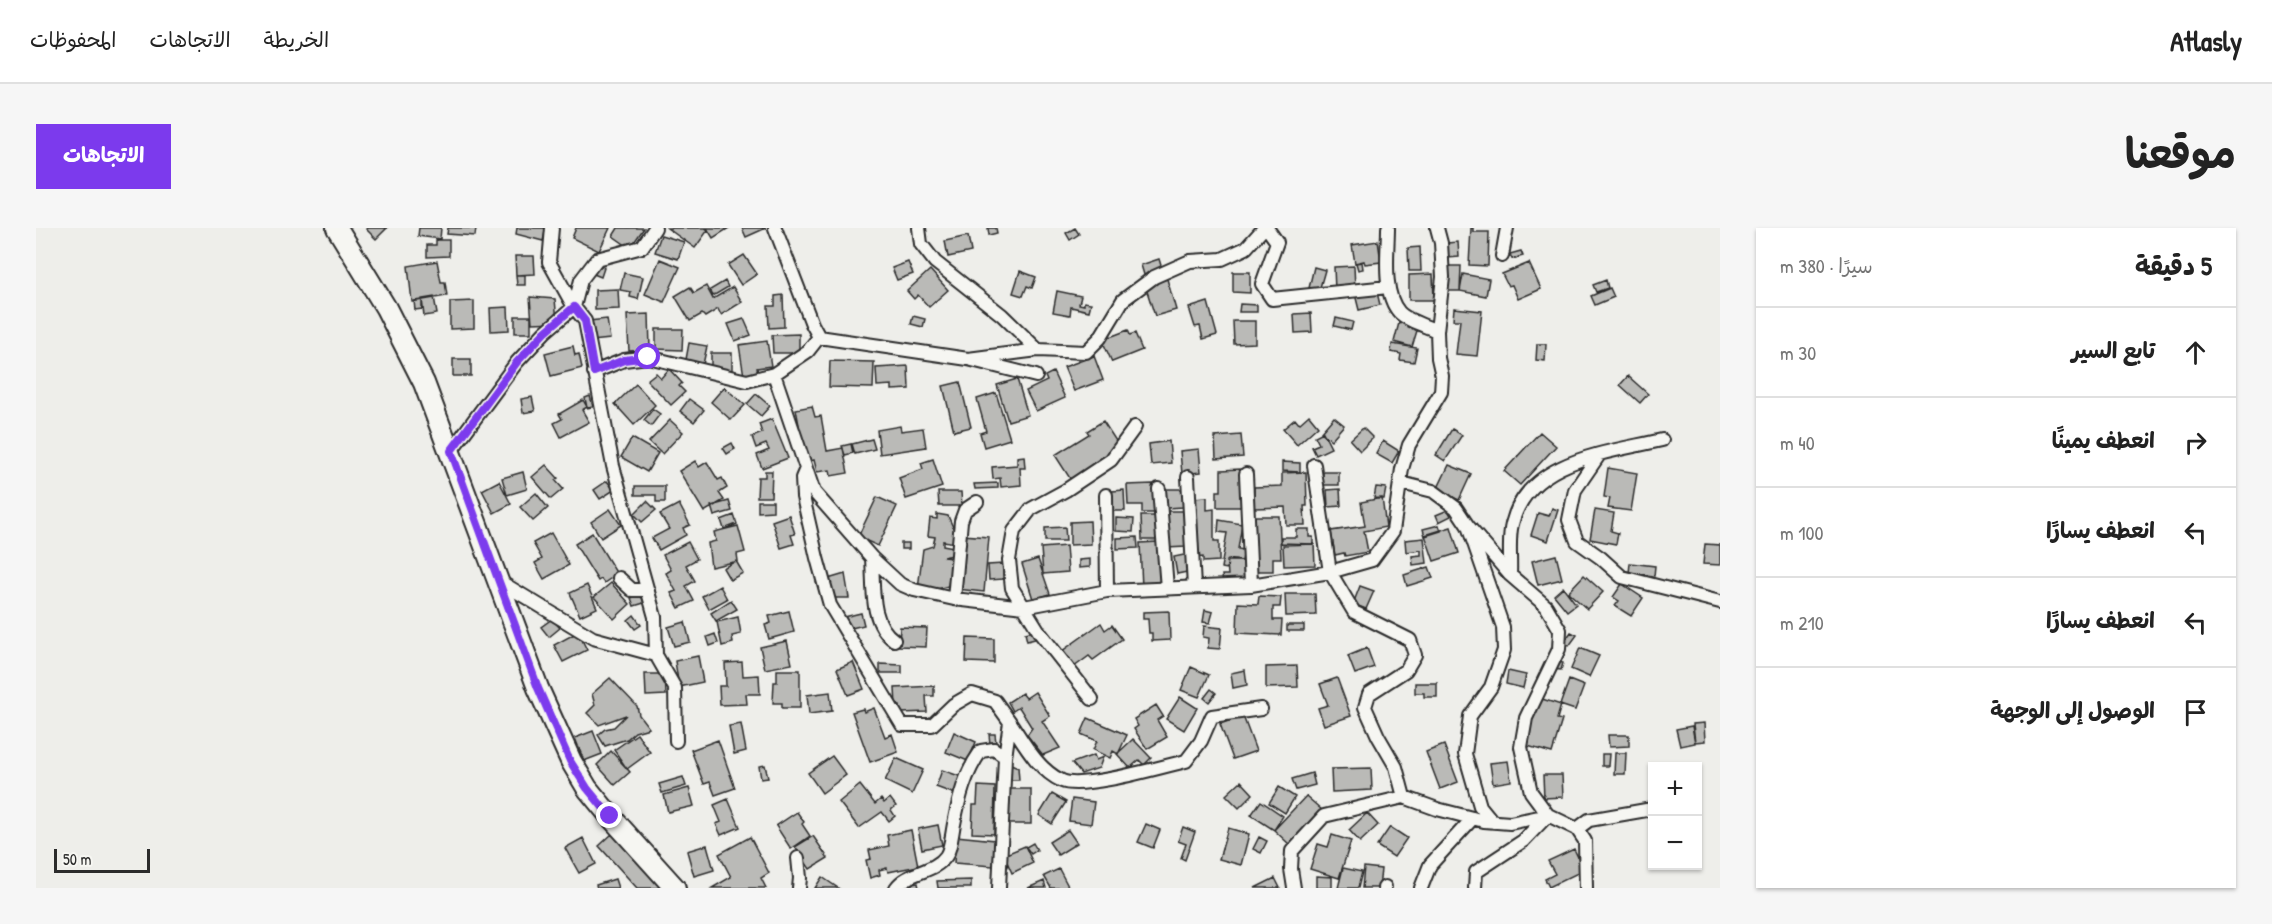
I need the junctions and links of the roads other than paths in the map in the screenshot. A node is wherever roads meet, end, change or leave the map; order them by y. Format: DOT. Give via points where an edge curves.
graph roads {
  1 [pos="337,228"];
  2 [pos="552,228"];
  3 [pos="655,228"];
  4 [pos="775,228"];
  5 [pos="919,228"];
  6 [pos="1265,228"];
  7 [pos="1388,228"];
  8 [pos="1437,228"];
  9 [pos="1508,228"];
  10 [pos="1502,256"];
  11 [pos="1388,287"];
  12 [pos="574,307"];
  13 [pos="1437,331"];
  14 [pos="819,337"];
  15 [pos="1038,350"];
  16 [pos="968,359"];
  17 [pos="594,372"];
  18 [pos="774,374"];
  19 [pos="1036,376"];
  20 [pos="1135,427"];
  21 [pos="1662,440"];
  22 [pos="451,451"];
  23 [pos="1599,455"];
  24 [pos="1314,465"];
  25 [pos="806,468"];
  26 [pos="1246,474"];
  27 [pos="1188,477"];
  28 [pos="1401,483"];
  29 [pos="1159,489"];
  30 [pos="1106,495"];
  31 [pos="977,502"];
  32 [pos="1468,526"];
  33 [pos="872,558"];
  34 [pos="1330,572"];
  35 [pos="1510,575"];
  36 [pos="619,578"];
  37 [pos="499,581"];
  38 [pos="1251,585"];
  39 [pos="1194,587"];
  40 [pos="1167,588"];
  41 [pos="648,590"];
  42 [pos="1107,591"];
  43 [pos="954,599"];
  44 [pos="1720,602"];
  45 [pos="1024,607"];
  46 [pos="894,640"];
  47 [pos="656,655"];
  48 [pos="1092,699"];
  49 [pos="1262,709"];
  50 [pos="1010,722"];
  51 [pos="676,741"];
  52 [pos="1005,757"];
  53 [pos="1404,796"];
  54 [pos="1648,810"];
  55 [pos="1548,815"];
  56 [pos="1473,818"];
  57 [pos="1493,822"];
  58 [pos="1577,829"];
  59 [pos="798,858"];
  60 [pos="675,888"];
  61 [pos="799,888"];
  62 [pos="896,888"];
  63 [pos="999,888"];
  64 [pos="1294,888"];
  65 [pos="1422,888"];
  66 [pos="1475,888"];
  67 [pos="1586,888"];
  1 -- 22 [label="main road" via="403,340"];
  2 -- 12 [label="street" via="549,262"];
  3 -- 12 [label="street" via="642,247 597,259 581,280"];
  4 -- 14 [label="street"];
  5 -- 15 [label="street" via="921,243 935,262 1002,315"];
  6 -- 11 [label="street" via="1277,242 1262,284 1272,299"];
  6 -- 15 [label="street" via="1246,248 1222,258 1190,261 1154,277 1123,300 1100,338 1086,352"];
  7 -- 11 [label="street"];
  8 -- 13 [label="street" via="1443,277"];
  9 -- 10 [label="street"];
  11 -- 13 [label="street" via="1399,313"];
  12 -- 17 [label="street" via="585,321"];
  12 -- 22 [label="street" via="517,362"];
  13 -- 28 [label="street" via="1441,392 1409,445"];
  14 -- 16 [label="street"];
  14 -- 18 [label="street" via="808,351"];
  15 -- 16 [label="street"];
  16 -- 19 [label="street"];
  17 -- 18 [label="street" via="624,360 648,357 747,381"];
  17 -- 41 [label="street" via="613,466"];
  18 -- 25 [label="street"];
  20 -- 45 [label="street" via="1111,460 1031,509 1014,531 1009,560 1012,588"];
  21 -- 23 [label="street"];
  22 -- 37 [label="main road"];
  23 -- 35 [label="street" via="1572,462 1546,476 1524,496 1512,524"];
  23 -- 44 [label="street" via="1575,490 1569,520 1577,542 1623,577"];
  24 -- 34 [label="street"];
  25 -- 33 [label="street" via="814,492"];
  25 -- 50 [label="street" via="803,497 830,606 902,725 932,725 972,694 995,701"];
  26 -- 38 [label="street"];
  27 -- 39 [label="street"];
  28 -- 32 [label="street" via="1433,491 1456,508"];
  28 -- 34 [label="street" via="1394,531 1372,560"];
  29 -- 40 [label="street"];
  30 -- 42 [label="street"];
  31 -- 43 [label="street" via="965,510 961,521"];
  32 -- 35 [label="street"];
  32 -- 57 [label="street" via="1503,627 1504,650 1491,687 1470,716 1465,754 1480,806"];
  33 -- 43 [label="street" via="900,584"];
  33 -- 46 [label="street" via="876,615 884,633"];
  34 -- 38 [label="street"];
  34 -- 53 [label="street" via="1354,612 1410,640 1415,655 1406,670 1369,694 1365,707 1396,767"];
  35 -- 55 [label="street" via="1546,606 1560,630 1559,649 1526,718 1521,747 1531,792"];
  36 -- 41 [label="street" via="632,590"];
  37 -- 47 [label="street" via="593,638"];
  37 -- 60 [label="main road" via="570,761 610,816"];
  38 -- 39 [label="street"];
  39 -- 40 [label="street"];
  40 -- 42 [label="street"];
  41 -- 47 [label="street" via="655,617"];
  42 -- 45 [label="street"];
  43 -- 45 [label="street"];
  45 -- 48 [label="street"];
  47 -- 51 [label="street" via="675,688"];
  49 -- 50 [label="street" via="1212,716 1186,761 1084,784 1063,781 1036,761"];
  50 -- 52 [label="street"];
  52 -- 62 [label="street" via="994,749 981,751 959,798 947,855"];
  52 -- 63 [label="street"];
  53 -- 56 [label="street"];
  53 -- 64 [label="street" via="1324,816 1292,850"];
  54 -- 58 [label="street" via="1589,820"];
  55 -- 57 [label="street" via="1510,823"];
  55 -- 58 [label="street"];
  55 -- 66 [label="street" via="1523,841 1476,872"];
  56 -- 57 [label="street"];
  56 -- 65 [label="street" via="1430,865"];
  58 -- 67 [label="street" via="1585,841"];
  59 -- 61 [label="street"];
}
